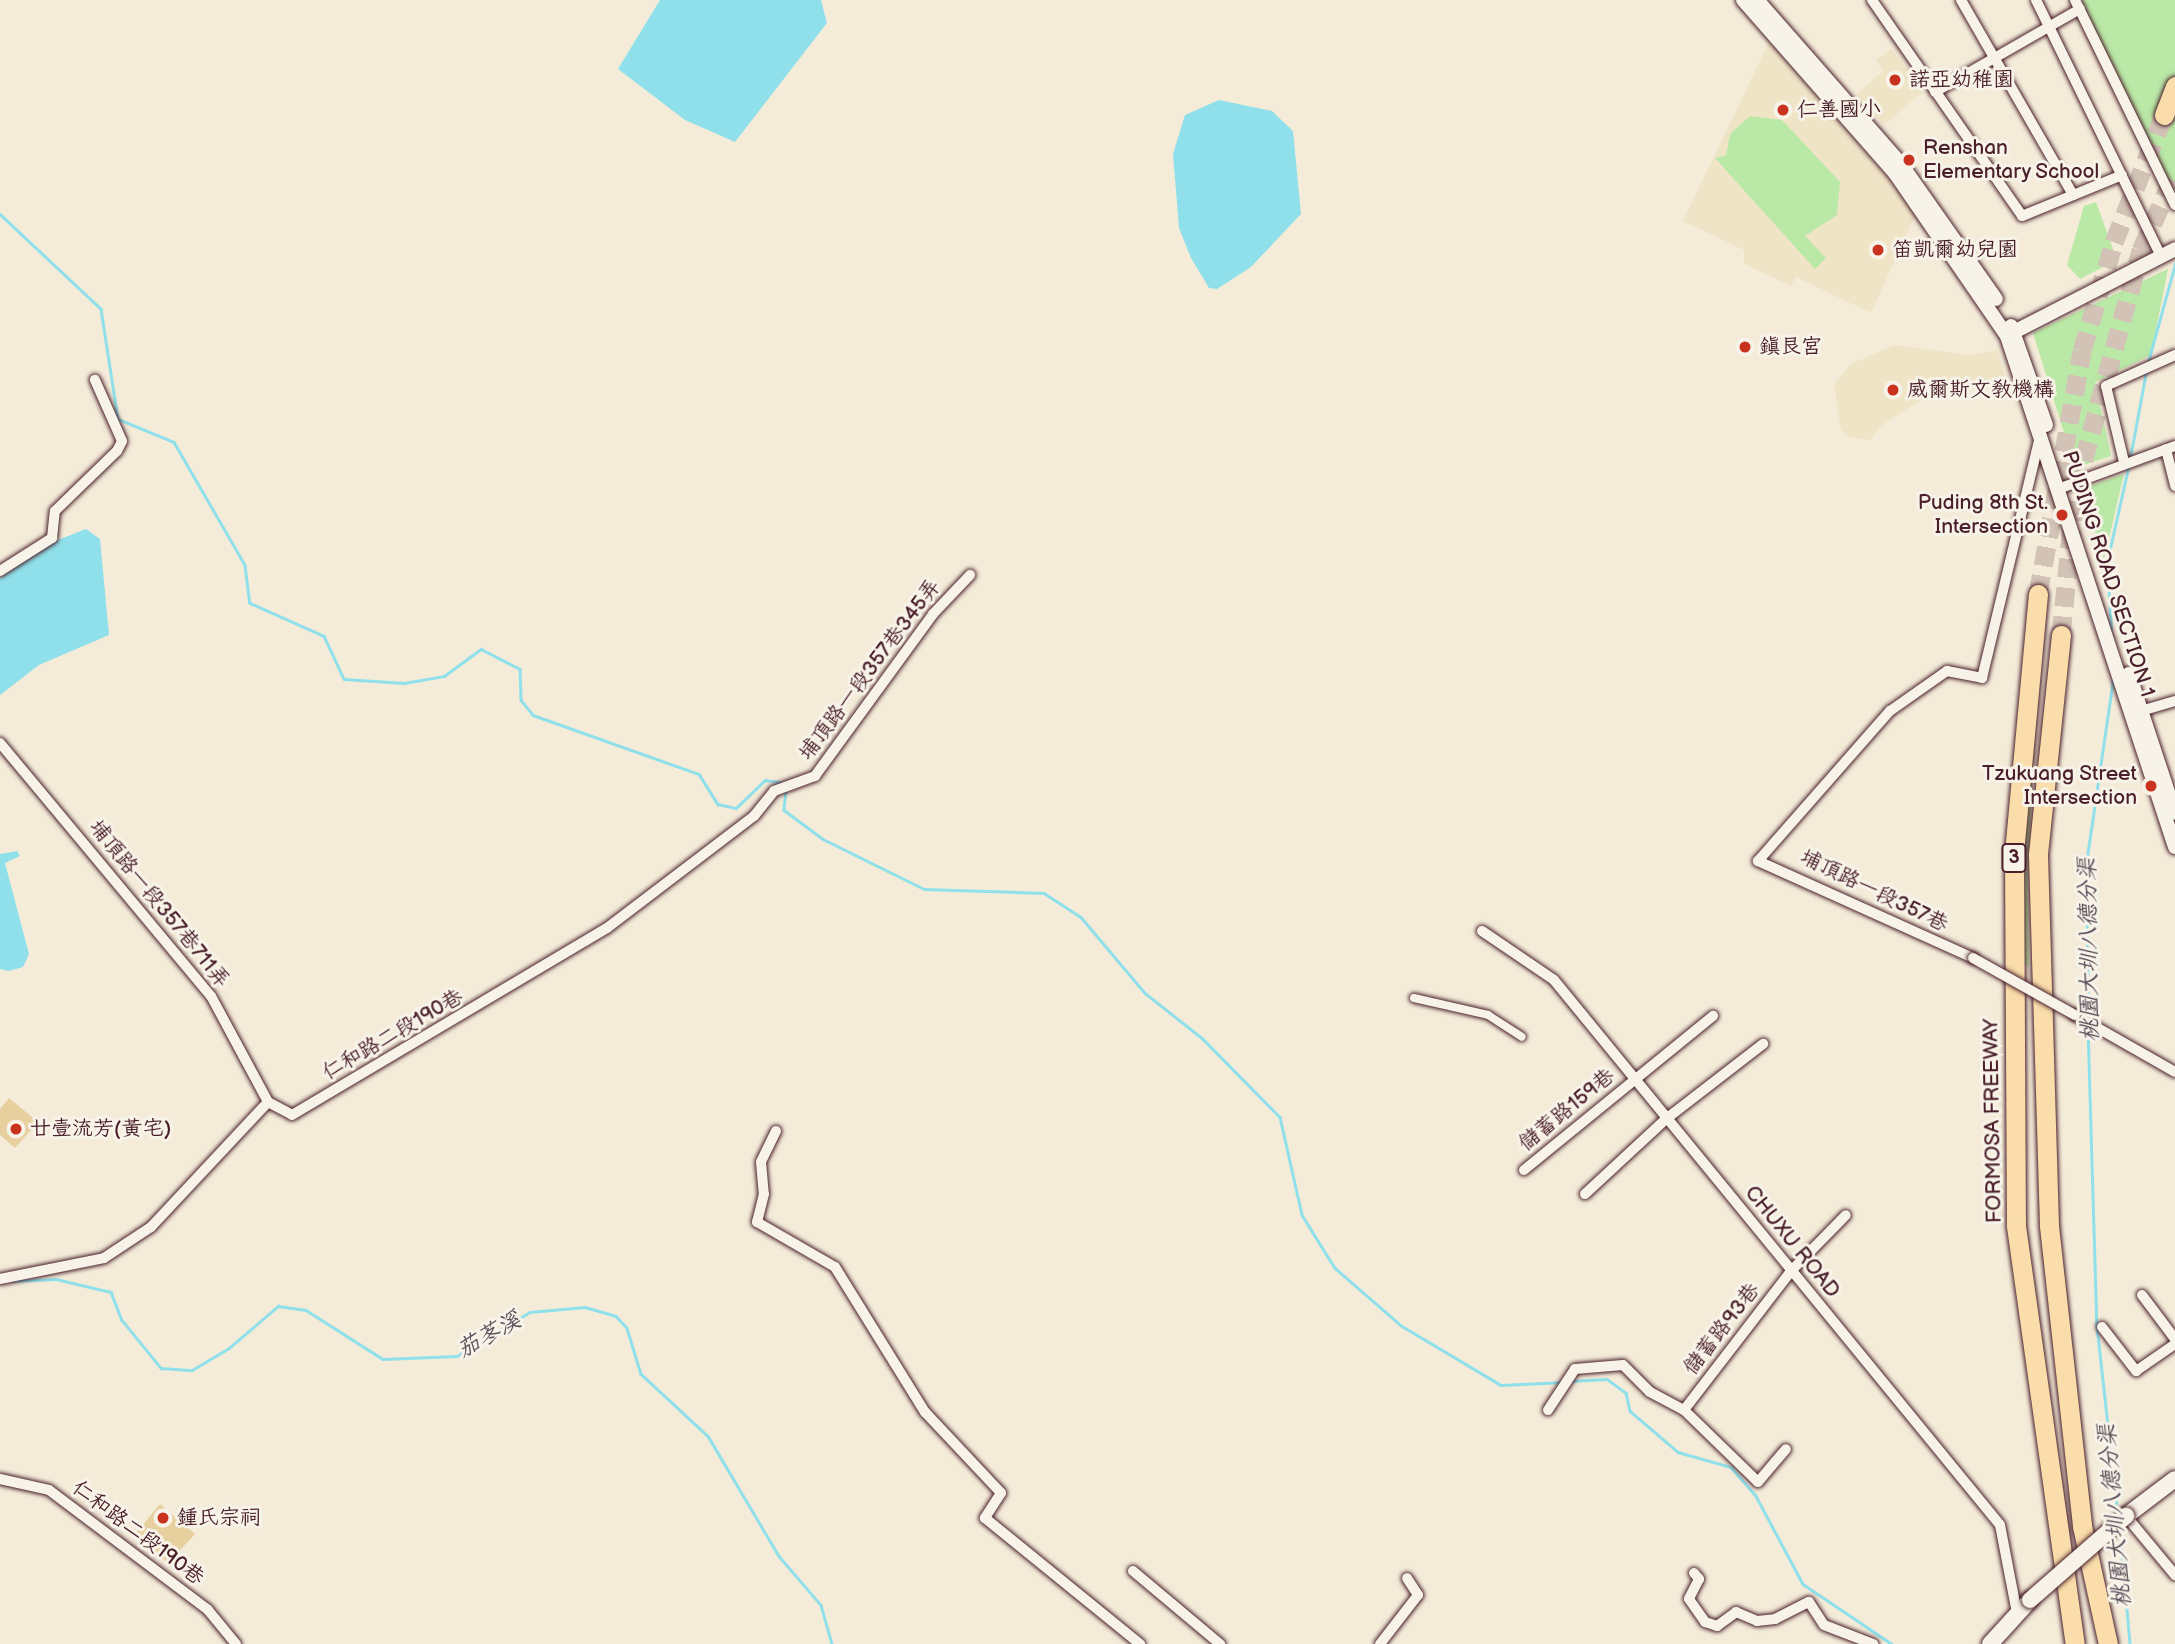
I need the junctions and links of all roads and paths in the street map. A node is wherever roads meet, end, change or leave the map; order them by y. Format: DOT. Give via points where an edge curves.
graph roads {
  1 [pos="1743,0"];
  2 [pos="1757,0"];
  3 [pos="1872,0"];
  4 [pos="1961,0"];
  5 [pos="2036,0"];
  6 [pos="2078,5"];
  7 [pos="2049,26"];
  8 [pos="1993,59"];
  9 [pos="2175,86"];
  10 [pos="1935,92"];
  11 [pos="2164,116"];
  12 [pos="2122,175"];
  13 [pos="2073,195"];
  14 [pos="2175,205"];
  15 [pos="2175,249"];
  16 [pos="2161,256"];
  17 [pos="2010,334"];
  18 [pos="2175,355"];
  19 [pos="95,380"];
  20 [pos="2043,429"];
  21 [pos="2171,448"];
  22 [pos="2124,462"];
  23 [pos="2175,486"];
  24 [pos="2062,487"];
  25 [pos="0,571"];
  26 [pos="970,575"];
  27 [pos="2038,594"];
  28 [pos="2061,635"];
  29 [pos="2029,682"];
  30 [pos="2052,682"];
  31 [pos="2175,701"];
  32 [pos="2136,713"];
  33 [pos="0,743"];
  34 [pos="792,785"];
  35 [pos="2175,813"];
  36 [pos="2175,847"];
  37 [pos="1482,931"];
  38 [pos="1414,998"];
  39 [pos="1713,1016"];
  40 [pos="1522,1037"];
  41 [pos="1763,1044"];
  42 [pos="2175,1072"];
  43 [pos="1634,1080"];
  44 [pos="268,1102"];
  45 [pos="1666,1119"];
  46 [pos="776,1131"];
  47 [pos="1524,1170"];
  48 [pos="1585,1194"];
  49 [pos="1846,1215"];
  50 [pos="1791,1271"];
  51 [pos="0,1279"];
  52 [pos="2142,1295"];
  53 [pos="2102,1327"];
  54 [pos="2175,1341"];
  55 [pos="1548,1410"];
  56 [pos="1684,1410"];
  57 [pos="1786,1449"];
  58 [pos="0,1479"];
  59 [pos="2175,1479"];
  60 [pos="2126,1516"];
  61 [pos="1133,1571"];
  62 [pos="1694,1573"];
  63 [pos="2175,1576"];
  64 [pos="1407,1578"];
  65 [pos="2017,1613"];
  66 [pos="236,1644"];
  67 [pos="1140,1644"];
  68 [pos="1220,1644"];
  69 [pos="1380,1644"];
  70 [pos="1873,1644"];
  71 [pos="1990,1644"];
  72 [pos="2075,1644"];
  73 [pos="2108,1644"];
  1 -- 17 [label="street" via="1895,173"];
  2 -- 17 [label="street" via="1901,164"];
  3 -- 10 [label="street"];
  4 -- 8 [label="street"];
  5 -- 7 [label="street"];
  6 -- 7 [label="street"];
  6 -- 14 [label="street"];
  7 -- 8 [label="street"];
  7 -- 12 [label="street"];
  8 -- 10 [label="street"];
  8 -- 13 [label="street"];
  9 -- 11 [label="highway"];
  10 -- 13 [label="street" via="2022,216"];
  12 -- 13 [label="street"];
  12 -- 16 [label="street"];
  15 -- 16 [label="street"];
  16 -- 17 [label="street"];
  17 -- 20 [label="street, PUDING ROAD SECTION 1"];
  18 -- 22 [label="street" via="2106,386"];
  19 -- 25 [label="street" via="122,441 55,510 52,538"];
  20 -- 24 [label="street, PUDING ROAD SECTION 1"];
  20 -- 42 [label="street, 埔頂路一段357巷, bridge" via="1982,678 1947,671 1890,711 1758,861 1973,958"];
  21 -- 22 [label="street"];
  21 -- 23 [label="street"];
  22 -- 24 [label="street"];
  24 -- 32 [label="street, PUDING ROAD SECTION 1"];
  26 -- 34 [label="street, 埔頂路一段357巷345弄" via="933,614 816,776"];
  27 -- 29 [label="highway, FORMOSA FREEWAY / 3"];
  28 -- 30 [label="highway, 3"];
  29 -- 30 [label="highway"];
  29 -- 72 [label="highway, FORMOSA FREEWAY / 3" via="2012,925 2016,1226"];
  30 -- 73 [label="highway, 3" via="2038,855 2049,1226 2082,1527"];
  31 -- 32 [label="street"];
  32 -- 35 [label="street, PUDING ROAD SECTION 1"];
  32 -- 36 [label="street, PUDING ROAD SECTION 1"];
  33 -- 44 [label="street, 埔頂路一段357巷711弄" via="211,996"];
  34 -- 44 [label="street, 仁和路二段190巷" via="766,796 754,816 607,928 527,972 474,1012 292,1115"];
  37 -- 43 [label="street, CHUXU ROAD" via="1554,980"];
  38 -- 40 [label="street" via="1488,1016"];
  39 -- 43 [label="street, 儲蓄路159巷"];
  41 -- 45 [label="street"];
  43 -- 45 [label="street, CHUXU ROAD"];
  43 -- 47 [label="street, 儲蓄路159巷"];
  44 -- 51 [label="street" via="151,1227 85,1264 20,1271"];
  45 -- 48 [label="street"];
  45 -- 50 [label="street, CHUXU ROAD"];
  46 -- 67 [label="street" via="761,1162 764,1194 757,1222 835,1267 925,1412 1001,1493 985,1518"];
  49 -- 50 [label="street, 儲蓄路93巷"];
  50 -- 56 [label="street, 儲蓄路93巷"];
  50 -- 65 [label="street, CHUXU ROAD" via="2007,1535"];
  52 -- 54 [label="street"];
  53 -- 54 [label="street" via="2136,1371"];
  55 -- 56 [label="street" via="1575,1369 1607,1365 1631,1369 1650,1392"];
  56 -- 57 [label="street" via="1758,1482"];
  58 -- 66 [label="street, 仁和路二段190巷" via="50,1490 208,1610"];
  59 -- 60 [label="main road"];
  60 -- 63 [label="street"];
  60 -- 65 [label="main road, bridge"];
  61 -- 68 [label="street"];
  62 -- 70 [label="street" via="1699,1579 1689,1599 1705,1622 1717,1626 1735,1612 1757,1621 1775,1619 1809,1602 1824,1625"];
  64 -- 69 [label="street" via="1418,1595"];
  65 -- 71 [label="main road"];
}
